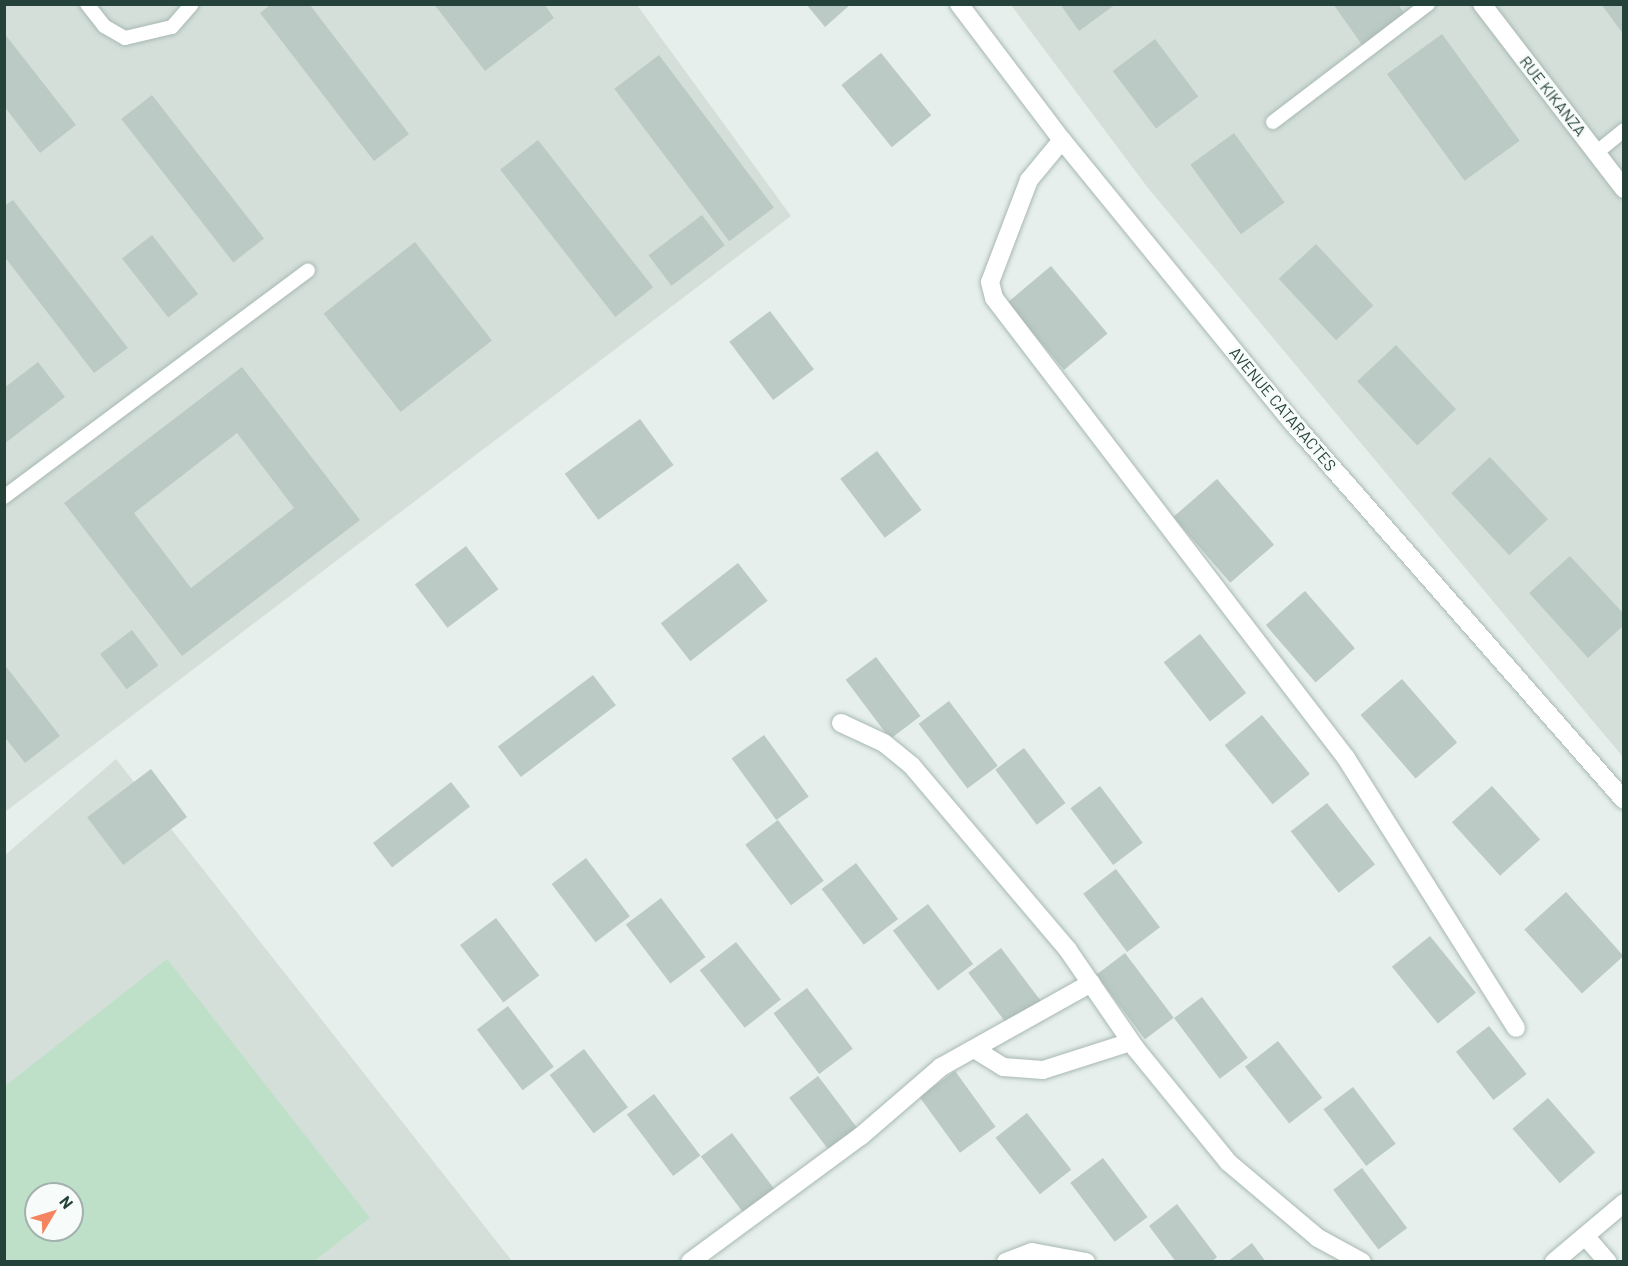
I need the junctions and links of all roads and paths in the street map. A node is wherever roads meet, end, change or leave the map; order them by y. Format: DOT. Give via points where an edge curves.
graph roads {
  1 [pos="87,4"];
  2 [pos="192,4"];
  3 [pos="959,4"];
  4 [pos="1428,4"];
  5 [pos="1482,4"];
  6 [pos="1273,122"];
  7 [pos="1623,130"];
  8 [pos="1062,140"];
  9 [pos="1597,152"];
  10 [pos="1623,189"];
  11 [pos="308,270"];
  12 [pos="4,497"];
  13 [pos="841,723"];
  14 [pos="1623,800"];
  15 [pos="1091,983"];
  16 [pos="1516,1028"];
  17 [pos="1131,1041"];
  18 [pos="976,1050"];
  19 [pos="1623,1203"];
  20 [pos="1586,1237"];
  21 [pos="690,1262"];
  22 [pos="1006,1262"];
  23 [pos="1086,1262"];
  24 [pos="1362,1262"];
  25 [pos="1554,1262"];
  26 [pos="1608,1262"];
  1 -- 2 [label="lane" via="104,26 125,38 172,27"];
  3 -- 8 [label="street, AVENUE CATARACTES"];
  4 -- 6 [label="lane"];
  5 -- 9 [label="street, RUE KIKANZA"];
  7 -- 9 [label="lane"];
  8 -- 14 [label="street, AVENUE CATARACTES" via="1294,424"];
  8 -- 16 [label="street" via="1029,180 990,282 994,298 1346,758"];
  9 -- 10 [label="street, RUE KIKANZA"];
  11 -- 12 [label="lane"];
  13 -- 15 [label="street" via="884,743 912,766"];
  15 -- 17 [label="street"];
  15 -- 18 [label="street"];
  17 -- 18 [label="street" via="1043,1070 1003,1068"];
  17 -- 24 [label="street" via="1244,1177 1318,1238"];
  18 -- 21 [label="street" via="941,1066 861,1137"];
  19 -- 20 [label="street"];
  20 -- 25 [label="street"];
  20 -- 26 [label="street"];
  22 -- 23 [label="street" via="1032,1252"];
}
